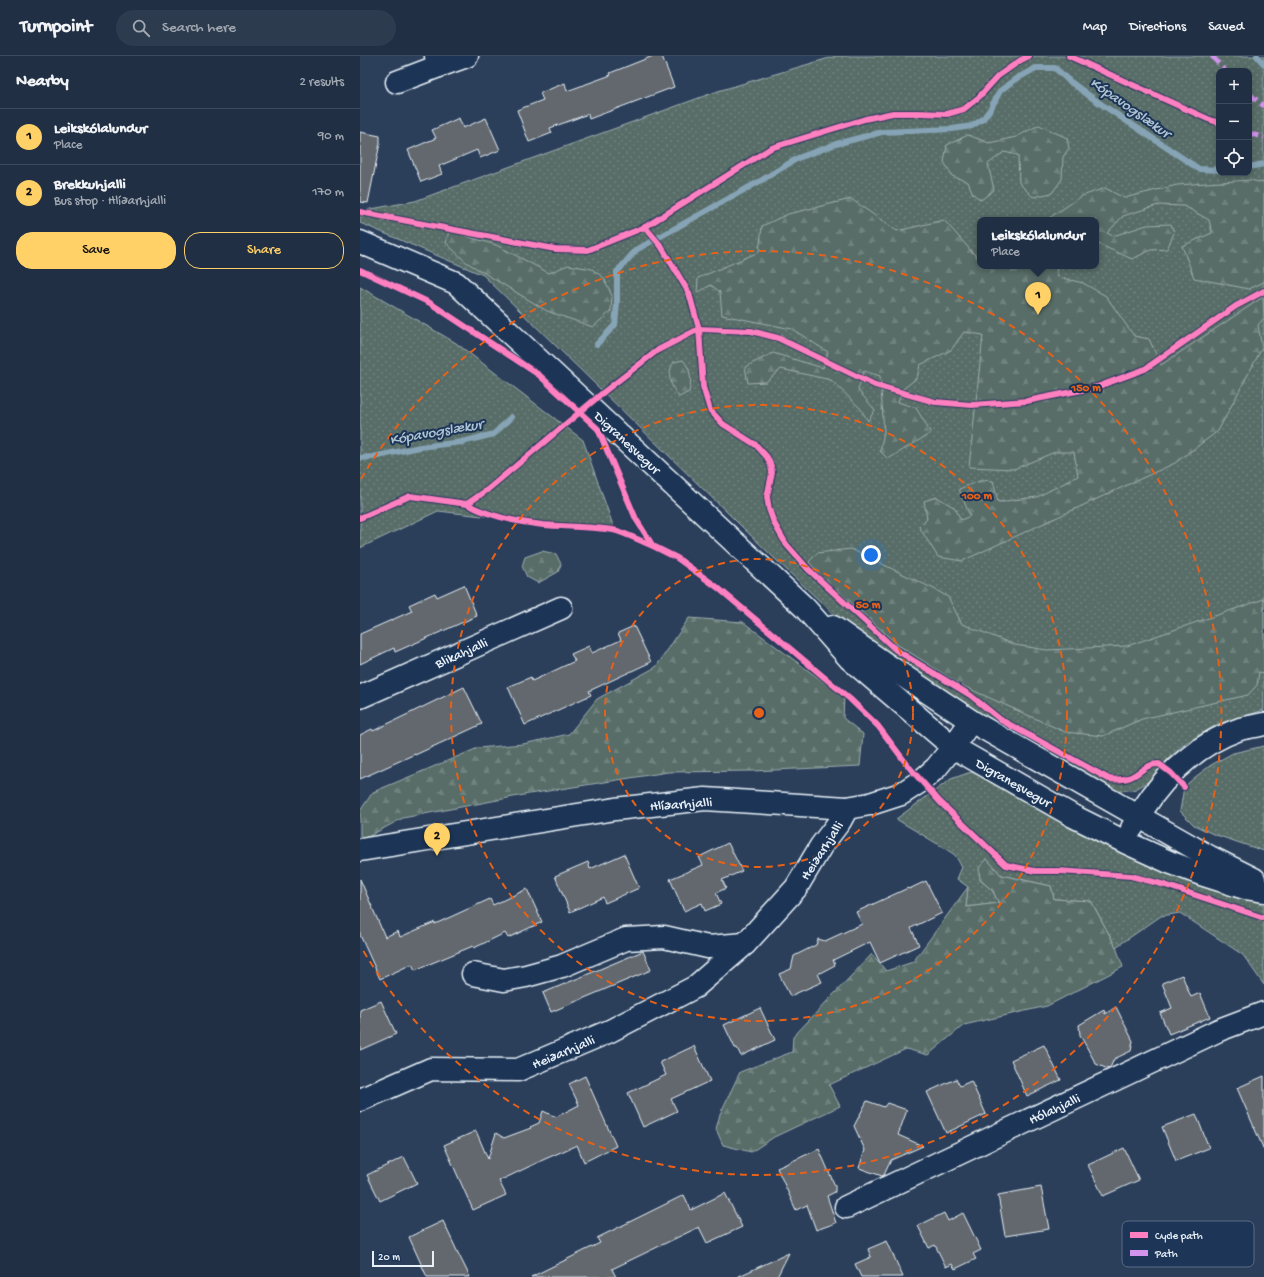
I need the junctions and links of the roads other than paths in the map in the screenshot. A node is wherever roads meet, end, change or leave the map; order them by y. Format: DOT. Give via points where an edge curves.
graph roads {
  1 [pos="467,56"];
  2 [pos="437,61"];
  3 [pos="397,82"];
  4 [pos="360,242"];
  5 [pos="561,608"];
  6 [pos="805,608"];
  7 [pos="360,697"];
  8 [pos="971,721"];
  9 [pos="1264,724"];
  10 [pos="953,747"];
  11 [pos="847,808"];
  12 [pos="1138,816"];
  13 [pos="1125,842"];
  14 [pos="360,850"];
  15 [pos="1264,884"];
  16 [pos="1264,891"];
  17 [pos="745,944"];
  18 [pos="473,974"];
  19 [pos="1264,1014"];
  20 [pos="360,1100"];
  21 [pos="846,1207"];
  1 -- 2 [label="street"];
  2 -- 3 [label="street"];
  4 -- 6 [label="street, Digranesvegur" via="456,283"];
  5 -- 7 [label="street, Blikahjalli"];
  6 -- 8 [label="street, Digranesvegur"];
  6 -- 10 [label="street, Digranesvegur" via="850,659"];
  8 -- 10 [label="street, Hlíðarhjalli"];
  8 -- 12 [label="street, Digranesvegur"];
  9 -- 12 [label="street" via="1240,729 1206,745 1177,767"];
  10 -- 11 [label="street, Hlíðarhjalli" via="936,768 901,794"];
  10 -- 13 [label="street, Digranesvegur" via="1073,816"];
  11 -- 14 [label="street, Hlíðarhjalli" via="705,799 615,809"];
  11 -- 17 [label="street, Heiðarhjalli" via="796,888"];
  12 -- 13 [label="street"];
  12 -- 15 [label="street, Digranesvegur"];
  13 -- 16 [label="street, Digranesvegur" via="1201,874 1245,888"];
  17 -- 18 [label="street" via="708,947 664,937 626,939 562,966 526,976 504,980"];
  17 -- 20 [label="street, Heiðarhjalli" via="695,987 610,1031 518,1070 431,1068"];
  19 -- 21 [label="street, Hólahjalli" via="1220,1030"];
}
